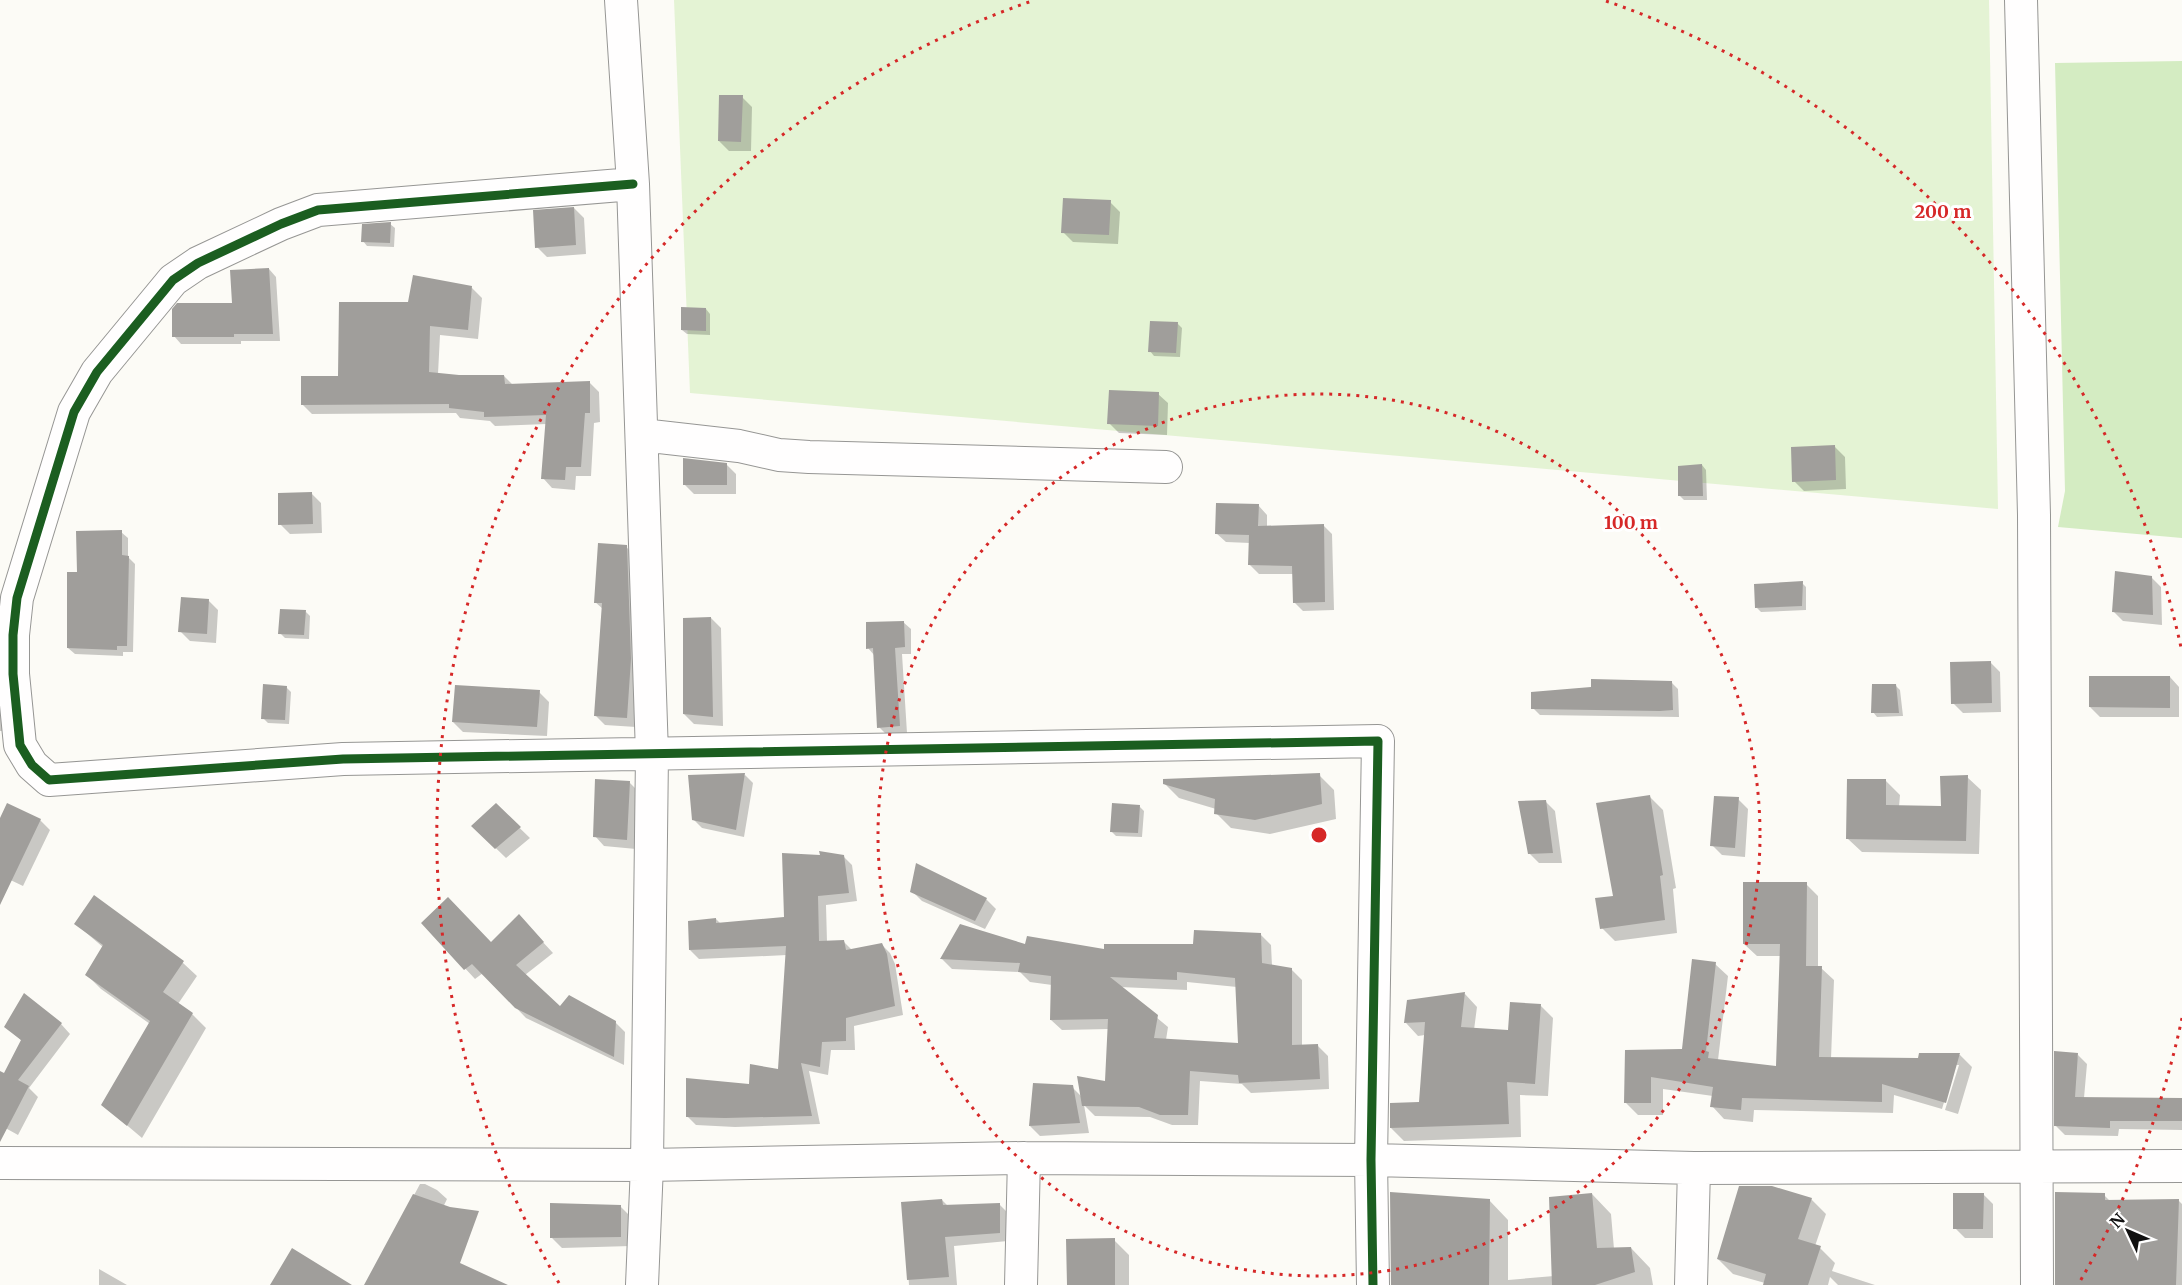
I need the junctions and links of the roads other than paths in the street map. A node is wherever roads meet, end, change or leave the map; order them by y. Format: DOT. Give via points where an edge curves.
graph roads {
  1 [pos="621,0"];
  2 [pos="2020,0"];
  3 [pos="633,184"];
  4 [pos="642,435"];
  5 [pos="1166,467"];
  6 [pos="6,678"];
  7 [pos="652,754"];
  8 [pos="1024,1158"];
  9 [pos="1371,1160"];
  10 [pos="0,1163"];
  11 [pos="647,1165"];
  12 [pos="2182,1166"];
  13 [pos="2037,1167"];
  14 [pos="1694,1168"];
  15 [pos="642,1285"];
  16 [pos="1021,1285"];
  17 [pos="1373,1285"];
  18 [pos="1691,1285"];
  19 [pos="2037,1285"];
  1 -- 3 [label="street"];
  2 -- 13 [label="street" via="2034,515"];
  3 -- 4 [label="street"];
  3 -- 6 [label="street" via="318,210 198,263 172,280 97,372 74,412 17,598"];
  4 -- 5 [label="street" via="809,457"];
  4 -- 7 [label="street"];
  6 -- 7 [label="street" via="20,745 32,765 49,780 343,759"];
  7 -- 9 [label="street" via="1378,741"];
  7 -- 11 [label="street"];
  8 -- 9 [label="street"];
  8 -- 11 [label="street"];
  8 -- 16 [label="street"];
  9 -- 14 [label="street"];
  9 -- 17 [label="street"];
  10 -- 11 [label="street"];
  11 -- 15 [label="street"];
  12 -- 13 [label="street"];
  13 -- 14 [label="street"];
  13 -- 19 [label="street"];
  14 -- 18 [label="street"];
}
